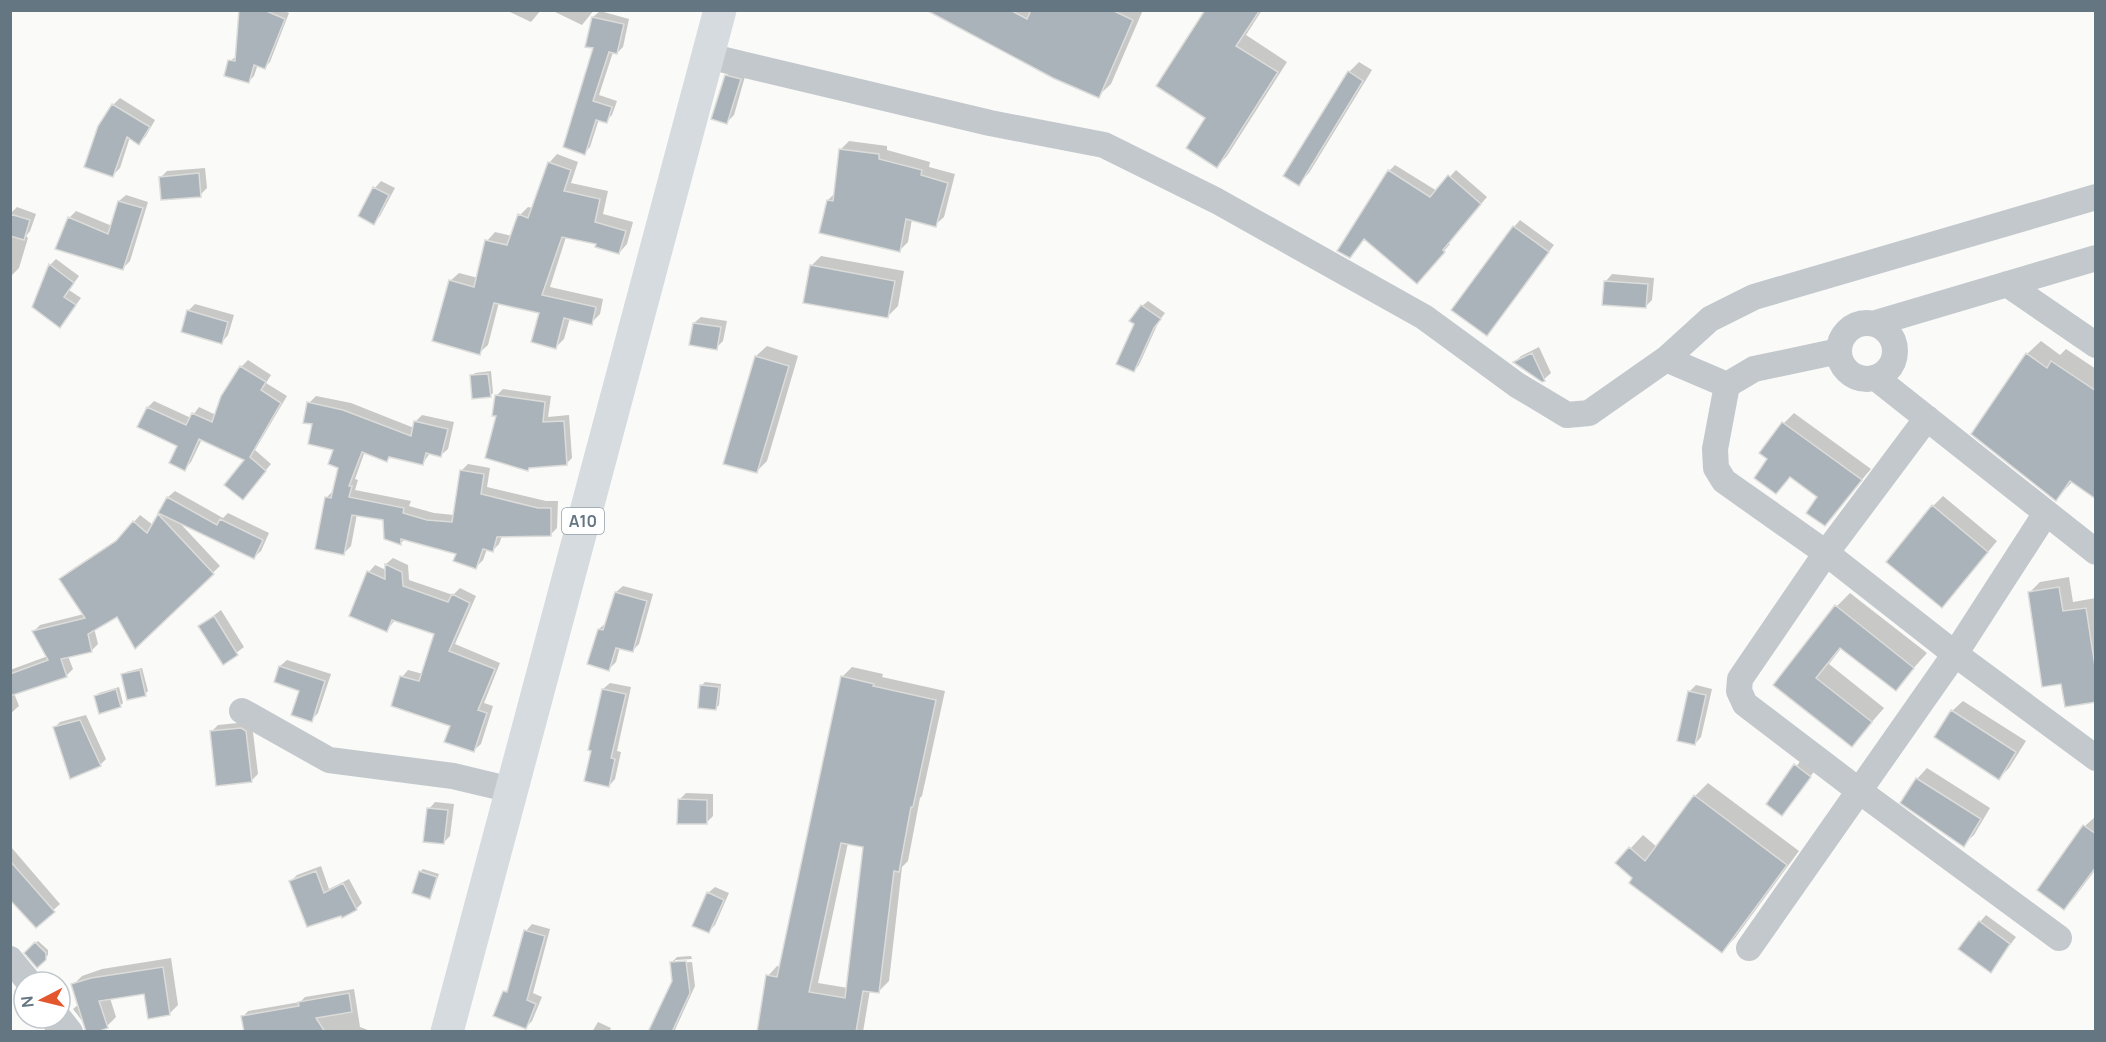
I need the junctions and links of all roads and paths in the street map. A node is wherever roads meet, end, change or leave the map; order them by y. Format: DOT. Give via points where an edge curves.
graph roads {
  1 [pos="720,10"];
  2 [pos="708,56"];
  3 [pos="2096,197"];
  4 [pos="2096,258"];
  5 [pos="2007,284"];
  6 [pos="1876,323"];
  7 [pos="2096,345"];
  8 [pos="1839,351"];
  9 [pos="1666,359"];
  10 [pos="1876,378"];
  11 [pos="1727,385"];
  12 [pos="1927,418"];
  13 [pos="2046,513"];
  14 [pos="2096,552"];
  15 [pos="1826,553"];
  16 [pos="1955,654"];
  17 [pos="242,711"];
  18 [pos="2096,758"];
  19 [pos="512,790"];
  20 [pos="1858,790"];
  21 [pos="2059,938"];
  22 [pos="1749,948"];
  23 [pos="447,1032"];
  1 -- 2 [label="highway, A10"];
  2 -- 9 [label="street" via="1104,146 1217,201 1424,317 1517,385 1567,415 1589,413"];
  2 -- 19 [label="highway, A10"];
  3 -- 9 [label="street" via="1754,297 1710,319"];
  4 -- 5 [label="street"];
  5 -- 6 [label="street"];
  5 -- 7 [label="street"];
  6 -- 8 [label="street" via="1858,324 1844,334"];
  6 -- 10 [label="street" via="1890,334 1895,351 1890,367"];
  8 -- 10 [label="street" via="1844,368 1858,378"];
  8 -- 11 [label="street" via="1754,369"];
  9 -- 11 [label="street"];
  10 -- 12 [label="street"];
  11 -- 15 [label="street" via="1715,449 1716,468 1724,481"];
  12 -- 13 [label="street"];
  12 -- 15 [label="street"];
  13 -- 14 [label="street"];
  13 -- 16 [label="street"];
  15 -- 16 [label="street"];
  15 -- 20 [label="street" via="1740,679 1739,691 1745,704"];
  16 -- 18 [label="street"];
  16 -- 20 [label="street"];
  17 -- 19 [label="street" via="329,759 453,776"];
  19 -- 23 [label="highway, A10"];
  20 -- 21 [label="street"];
  20 -- 22 [label="street"];
}
